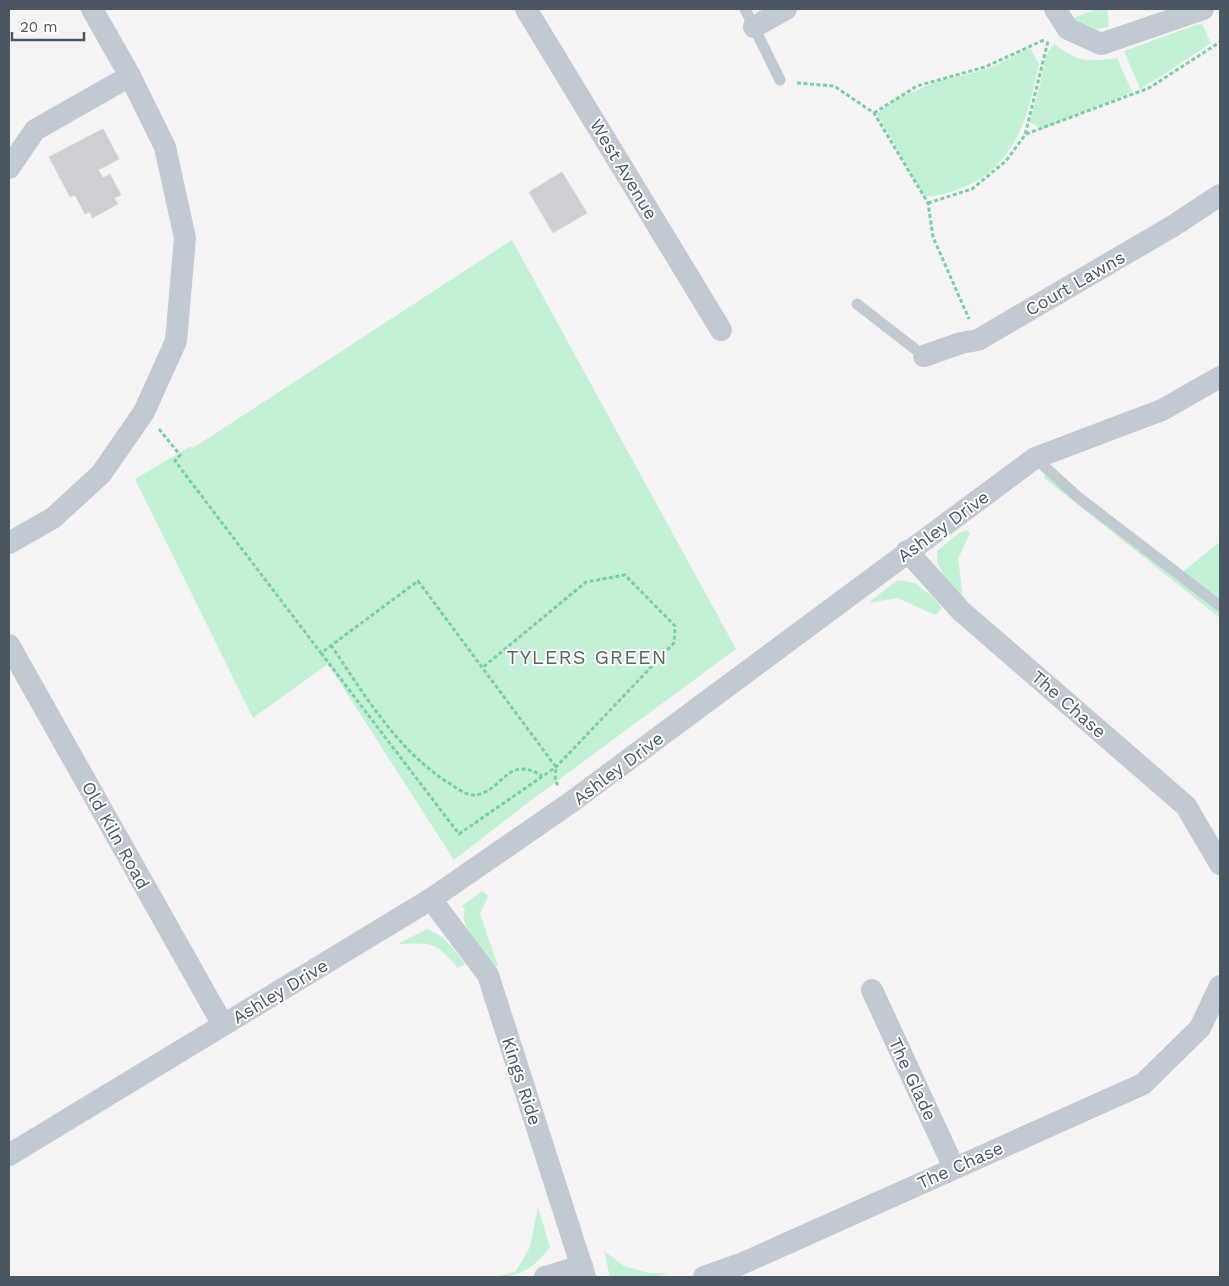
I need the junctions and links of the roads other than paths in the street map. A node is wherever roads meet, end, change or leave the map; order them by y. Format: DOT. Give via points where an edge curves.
graph roads {
  1 [pos="92,9"];
  2 [pos="526,9"];
  3 [pos="786,9"];
  4 [pos="1054,9"];
  5 [pos="1203,9"];
  6 [pos="749,18"];
  7 [pos="130,76"];
  8 [pos="780,80"];
  9 [pos="9,168"];
  10 [pos="1220,195"];
  11 [pos="857,304"];
  12 [pos="721,330"];
  13 [pos="924,356"];
  14 [pos="1220,377"];
  15 [pos="1035,458"];
  16 [pos="9,543"];
  17 [pos="907,552"];
  18 [pos="1220,606"];
  19 [pos="9,645"];
  20 [pos="1220,864"];
  21 [pos="431,899"];
  22 [pos="1220,986"];
  23 [pos="872,990"];
  24 [pos="223,1025"];
  25 [pos="1210,1029"];
  26 [pos="9,1155"];
  27 [pos="954,1168"];
  28 [pos="583,1272"];
  29 [pos="545,1277"];
  30 [pos="704,1277"];
  1 -- 7 [label="street"];
  2 -- 12 [label="street, West Avenue"];
  3 -- 6 [label="street"];
  4 -- 5 [label="street" via="1068,29 1101,44"];
  6 -- 8 [label="lane"];
  7 -- 9 [label="street" via="35,130"];
  7 -- 16 [label="street" via="165,147 185,238 176,341 144,412 101,474 53,518"];
  10 -- 13 [label="street, Court Lawns" via="978,340"];
  11 -- 13 [label="lane"];
  14 -- 15 [label="street, Ashley Drive" via="1162,410"];
  15 -- 17 [label="street, Ashley Drive"];
  15 -- 18 [label="lane" via="1078,496"];
  17 -- 20 [label="street, The Chase" via="962,611 1186,806"];
  17 -- 21 [label="street, Ashley Drive" via="570,804"];
  19 -- 24 [label="street, Old Kiln Road"];
  21 -- 24 [label="street, Ashley Drive"];
  21 -- 28 [label="street, Kings Ride" via="488,975"];
  22 -- 25 [label="street, The Chase"];
  23 -- 27 [label="street, The Glade"];
  24 -- 26 [label="street, Ashley Drive"];
  25 -- 27 [label="street, The Chase" via="1143,1084"];
  27 -- 30 [label="street, The Chase" via="741,1264"];
  28 -- 29 [label="street"];
}
